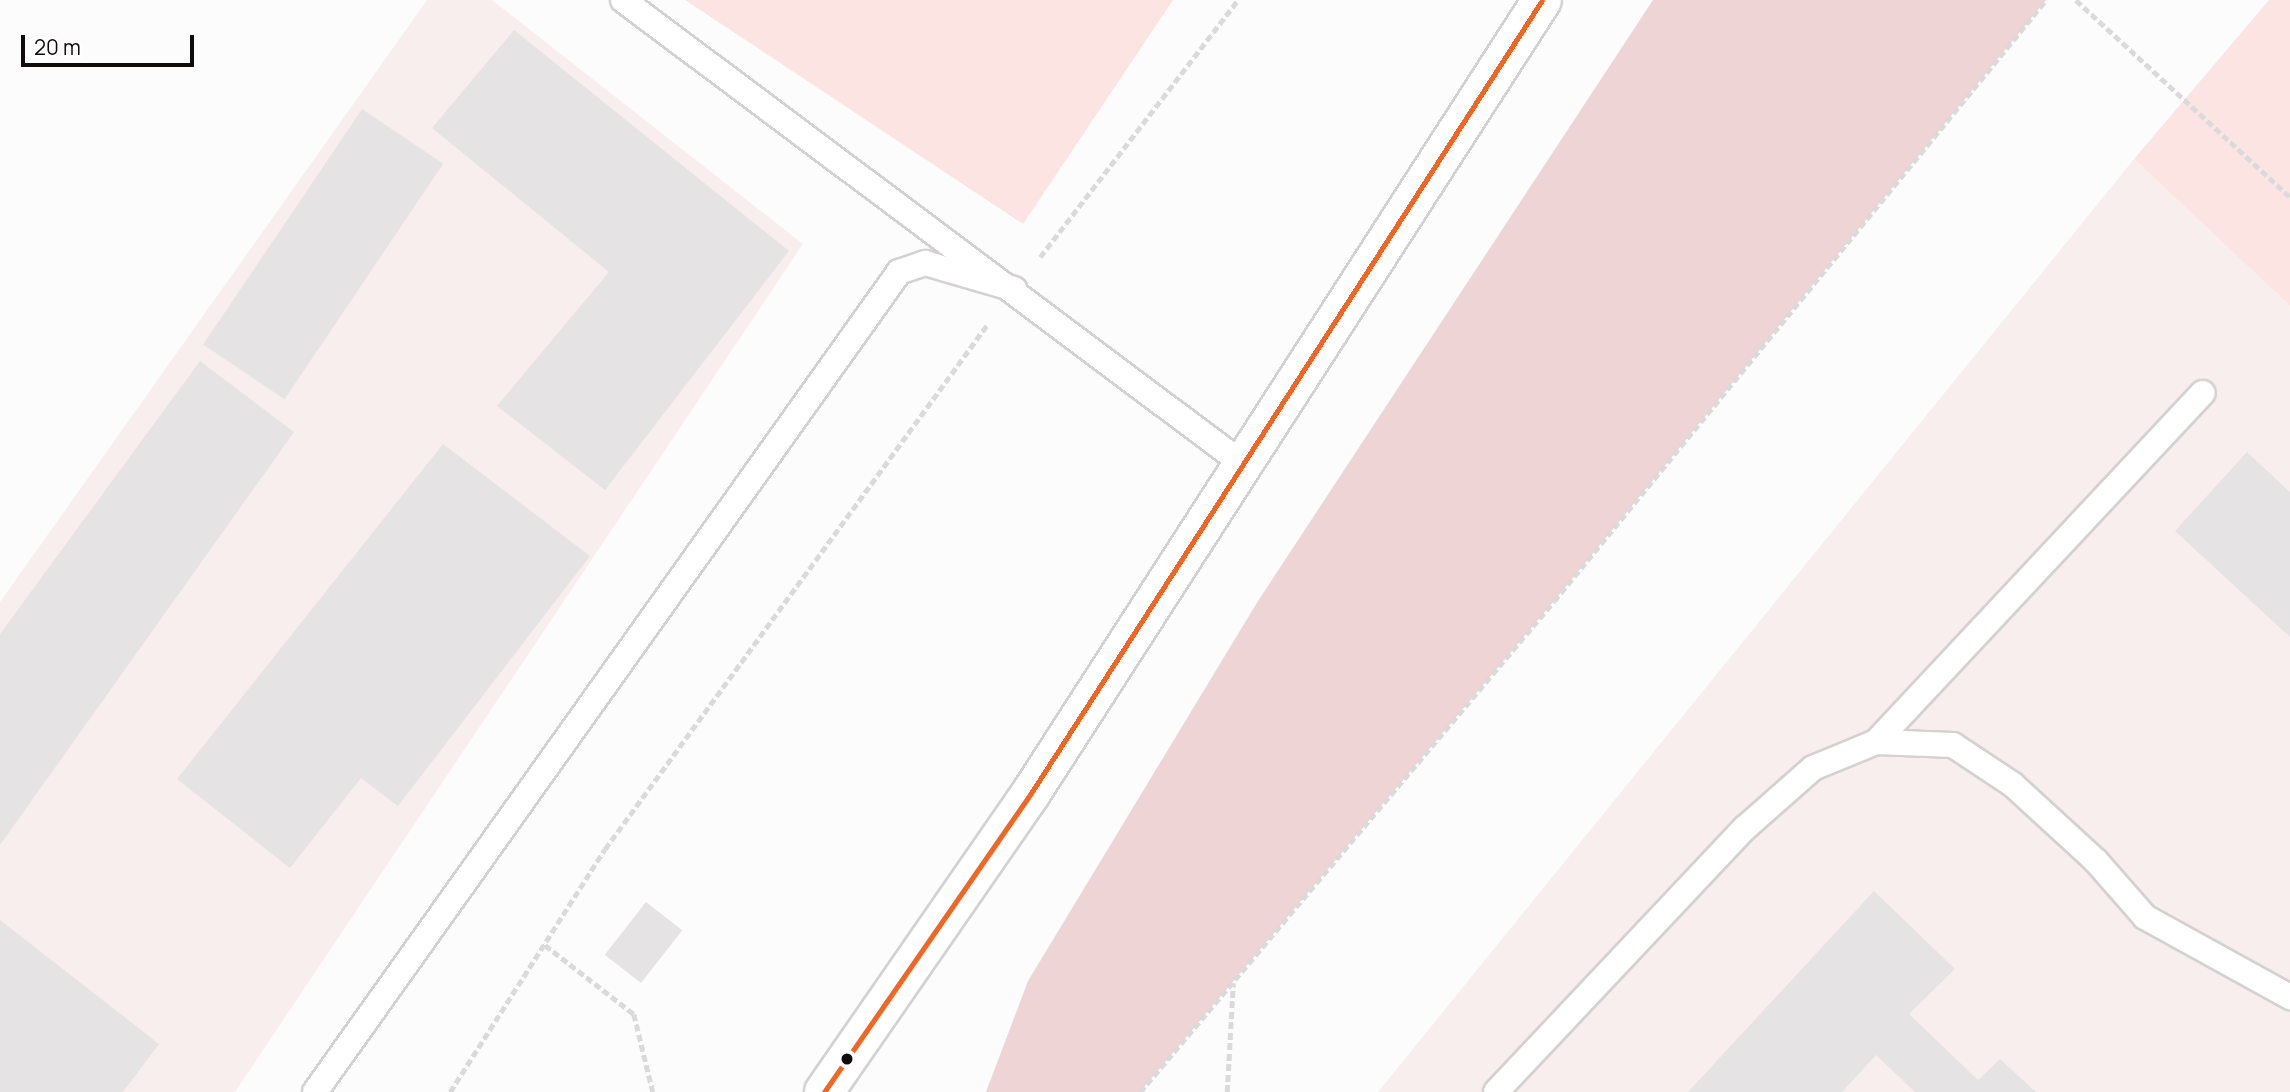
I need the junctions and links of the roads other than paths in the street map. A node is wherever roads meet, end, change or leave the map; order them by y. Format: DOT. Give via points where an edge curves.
graph roads {
  1 [pos="623,0"];
  2 [pos="1542,0"];
  3 [pos="1014,289"];
  4 [pos="2203,393"];
  5 [pos="1243,464"];
  6 [pos="1876,742"];
  7 [pos="2290,997"];
  8 [pos="315,1092"];
  9 [pos="824,1092"];
  10 [pos="1496,1092"];
  1 -- 3 [label="lane"];
  2 -- 5 [label="main road"];
  3 -- 5 [label="lane"];
  3 -- 8 [label="lane" via="925,262 899,272"];
  4 -- 6 [label="lane"];
  5 -- 9 [label="main road" via="1031,793"];
  6 -- 7 [label="lane" via="1953,745 2012,784 2096,860 2145,918"];
  6 -- 10 [label="lane" via="1813,768 1745,828"];
}
